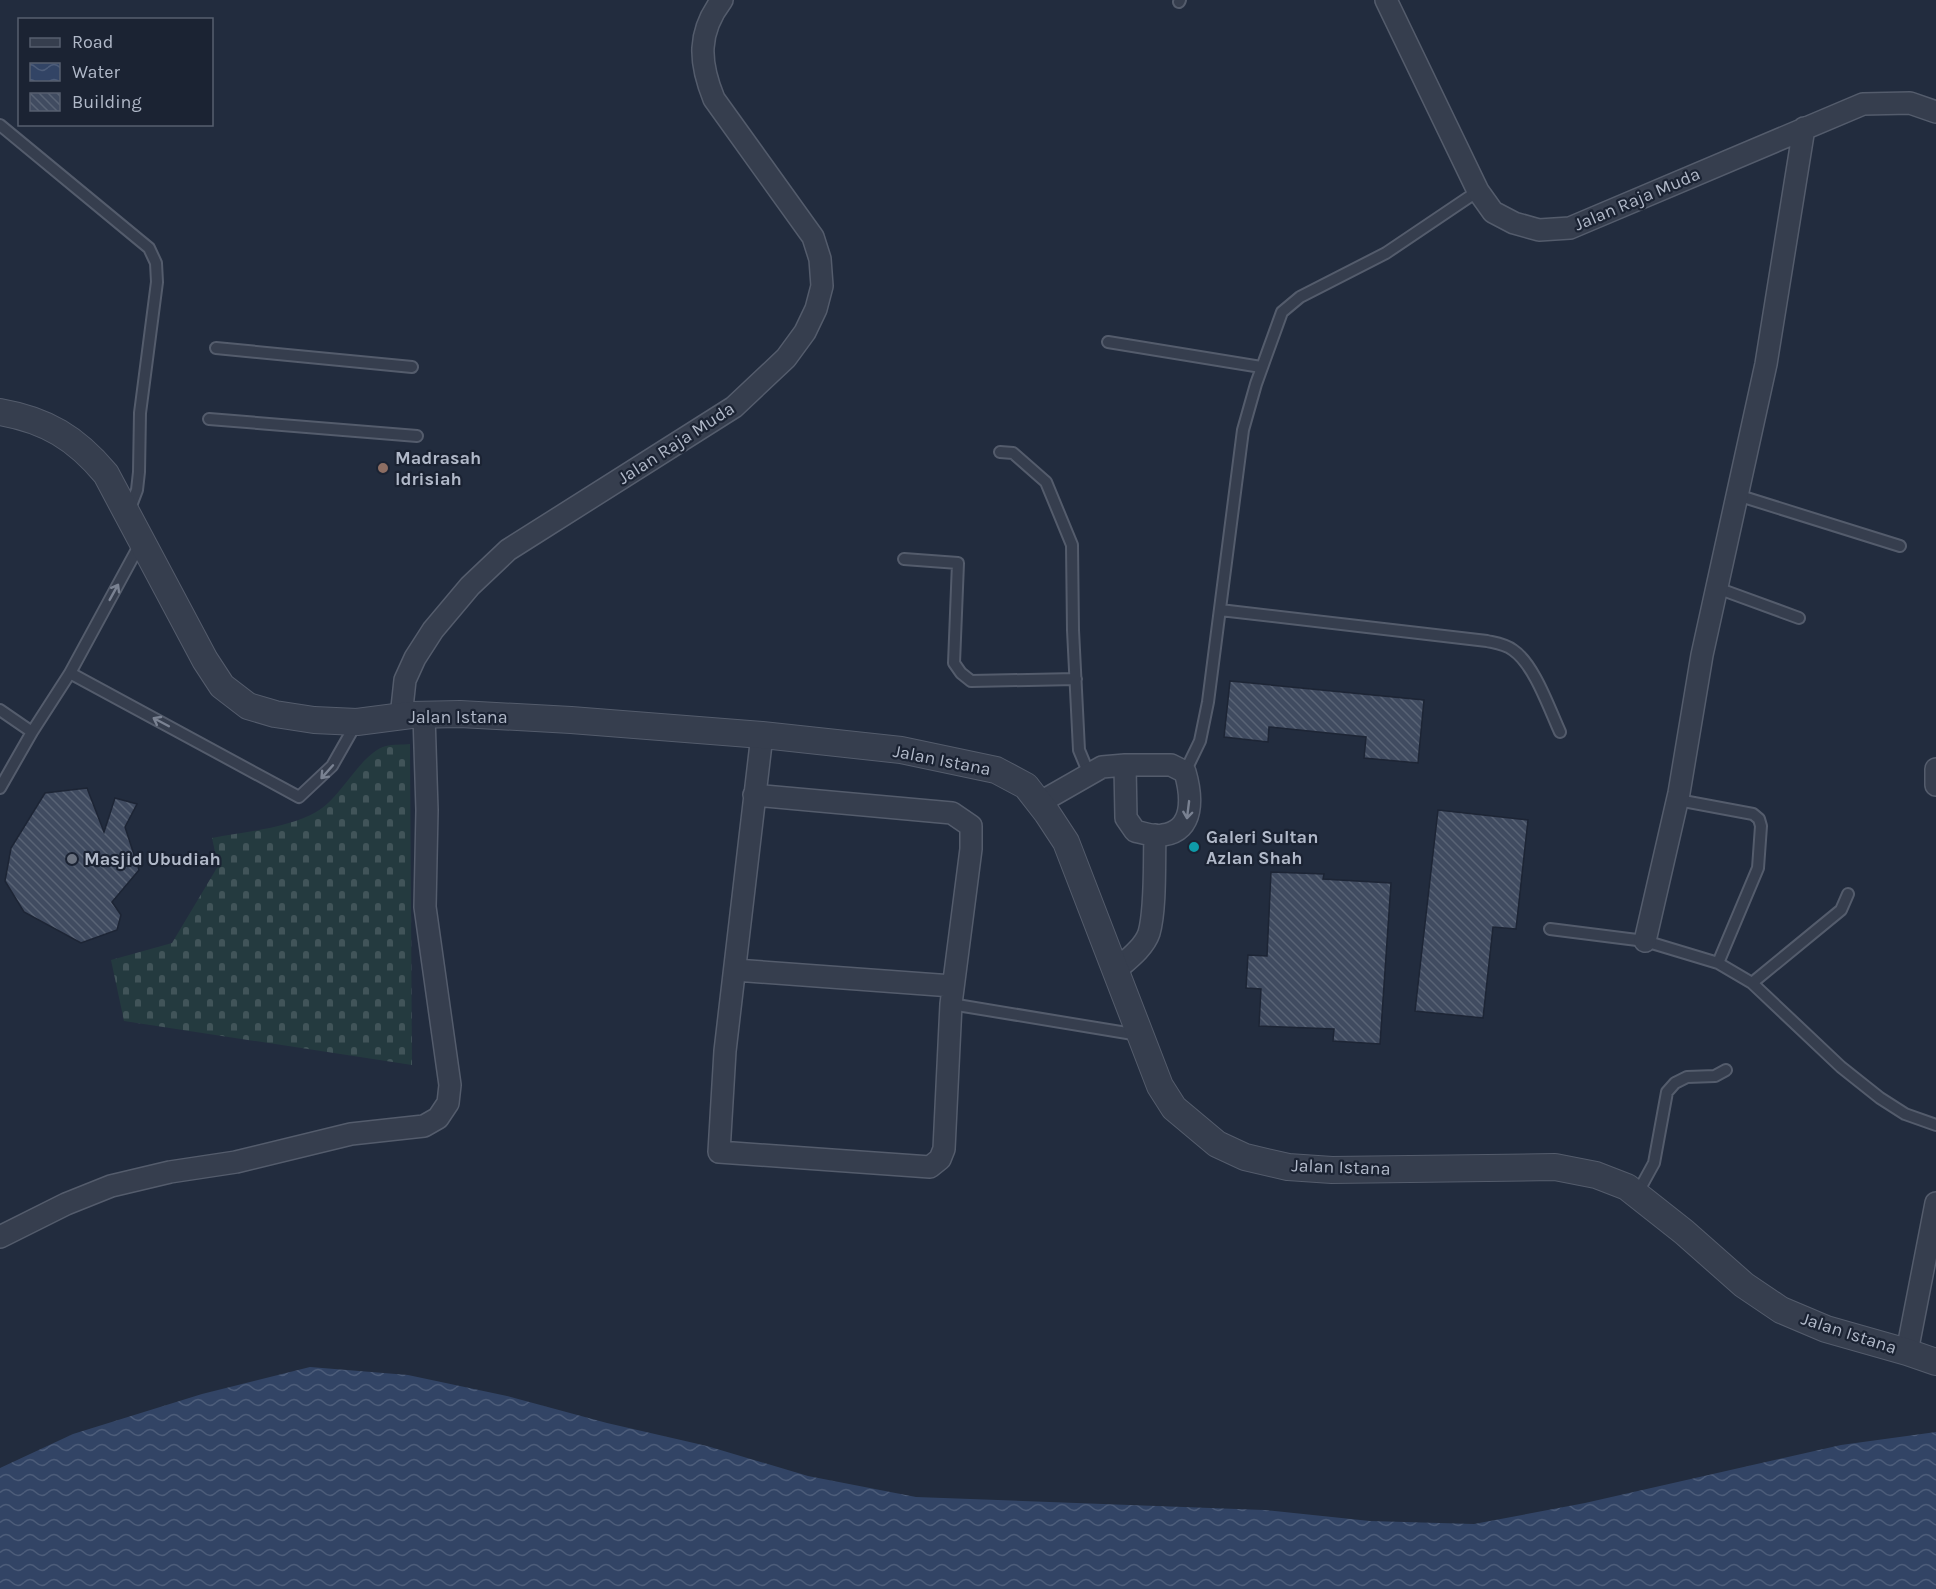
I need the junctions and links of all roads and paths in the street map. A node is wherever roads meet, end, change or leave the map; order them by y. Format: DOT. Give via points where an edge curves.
graph roads {
  1 [pos="722,0"];
  2 [pos="1386,0"];
  3 [pos="1936,112"];
  4 [pos="0,125"];
  5 [pos="1804,128"];
  6 [pos="1478,191"];
  7 [pos="1107,342"];
  8 [pos="216,348"];
  9 [pos="412,367"];
  10 [pos="1262,367"];
  11 [pos="0,412"];
  12 [pos="209,419"];
  13 [pos="417,436"];
  14 [pos="1000,452"];
  15 [pos="1737,495"];
  16 [pos="127,514"];
  17 [pos="142,541"];
  18 [pos="1900,546"];
  19 [pos="904,559"];
  20 [pos="1717,588"];
  21 [pos="1220,610"];
  22 [pos="1799,618"];
  23 [pos="70,673"];
  24 [pos="1076,679"];
  25 [pos="0,710"];
  26 [pos="412,716"];
  27 [pos="357,722"];
  28 [pos="32,732"];
  29 [pos="1560,732"];
  30 [pos="762,735"];
  31 [pos="1125,765"];
  32 [pos="1936,769"];
  33 [pos="1185,772"];
  34 [pos="1089,774"];
  35 [pos="1936,785"];
  36 [pos="0,788"];
  37 [pos="754,795"];
  38 [pos="1678,800"];
  39 [pos="1039,803"];
  40 [pos="1155,835"];
  41 [pos="1848,894"];
  42 [pos="1550,929"];
  43 [pos="1646,941"];
  44 [pos="1718,963"];
  45 [pos="735,970"];
  46 [pos="1115,971"];
  47 [pos="1752,983"];
  48 [pos="951,995"];
  49 [pos="1139,1035"];
  50 [pos="1726,1070"];
  51 [pos="1936,1125"];
  52 [pos="1637,1195"];
  53 [pos="1936,1203"];
  54 [pos="0,1237"];
  55 [pos="1907,1352"];
  56 [pos="1936,1362"];
  1 -- 26 [label="street, Jalan Raja Muda" via="709,17 703,38 706,78 714,99 813,237 822,286 816,309 786,358 734,407 508,550 470,586 433,630 405,680"];
  2 -- 6 [label="street, Jalan Raja Muda"];
  3 -- 5 [label="street, Jalan Raja Muda" via="1910,103 1863,104"];
  4 -- 16 [label="lane" via="148,248 156,262 157,282 140,413 139,472"];
  5 -- 6 [label="street, Jalan Raja Muda" via="1570,228 1539,230 1514,223 1493,212"];
  5 -- 15 [label="street" via="1766,364"];
  6 -- 10 [label="lane" via="1386,253 1300,297 1282,312"];
  7 -- 10 [label="lane"];
  8 -- 9 [label="lane"];
  10 -- 21 [label="lane" via="1243,430"];
  11 -- 16 [label="street, Jalan Istana" via="38,421 69,436 106,474"];
  12 -- 13 [label="lane"];
  14 -- 24 [label="lane" via="1013,453 1046,482 1072,544"];
  15 -- 18 [label="lane"];
  15 -- 20 [label="street"];
  16 -- 17 [label="street, Jalan Istana"];
  23 -- 17 [label="lane, one-way"];
  17 -- 27 [label="street, Jalan Istana" via="189,633 222,686 248,706 275,714"];
  19 -- 24 [label="lane" via="958,563 954,663 971,681"];
  20 -- 22 [label="lane"];
  20 -- 38 [label="street"];
  21 -- 29 [label="lane" via="1502,644 1525,660"];
  21 -- 33 [label="lane" via="1200,741"];
  27 -- 23 [label="lane, one-way" via="332,766 299,797"];
  23 -- 28 [label="lane"];
  24 -- 34 [label="lane" via="1079,750"];
  25 -- 28 [label="lane"];
  26 -- 27 [label="street, Jalan Istana"];
  26 -- 30 [label="street, Jalan Istana" via="460,714 571,720"];
  26 -- 54 [label="street, Jalan Raja Muda" via="428,810 425,907 450,1085 448,1103 438,1118 424,1126 351,1134 236,1162 111,1186"];
  28 -- 36 [label="lane"];
  30 -- 37 [label="street"];
  30 -- 39 [label="street, Jalan Istana" via="901,750 996,770 1026,786"];
  31 -- 33 [label="street" via="1171,765"];
  31 -- 34 [label="street"];
  31 -- 40 [label="street" via="1126,818 1135,831"];
  32 -- 35 [label="street"];
  33 -- 40 [label="street, one-way" via="1190,789 1188,818 1179,831"];
  34 -- 39 [label="street"];
  37 -- 45 [label="street"];
  37 -- 48 [label="street" via="952,813 971,826 972,849"];
  38 -- 43 [label="street"];
  38 -- 44 [label="lane" via="1753,814 1761,826 1758,868"];
  39 -- 46 [label="street, Jalan Istana" via="1066,842"];
  40 -- 46 [label="street" via="1149,934"];
  41 -- 47 [label="lane" via="1841,910"];
  42 -- 43 [label="lane"];
  43 -- 44 [label="lane"];
  44 -- 47 [label="lane"];
  45 -- 48 [label="street"];
  45 -- 48 [label="street" via="719,1152 930,1167 944,1149"];
  46 -- 49 [label="street, Jalan Istana"];
  47 -- 51 [label="lane" via="1841,1068 1905,1114"];
  48 -- 49 [label="lane"];
  49 -- 52 [label="street, Jalan Istana" via="1160,1086 1174,1108 1217,1144 1245,1157 1288,1167 1332,1170 1555,1167 1596,1175 1628,1187"];
  50 -- 52 [label="lane" via="1715,1076 1687,1077 1667,1092 1654,1163"];
  52 -- 55 [label="street, Jalan Istana" via="1744,1285 1781,1310 1826,1329"];
  53 -- 55 [label="street"];
  55 -- 56 [label="street, Jalan Istana"];
}
